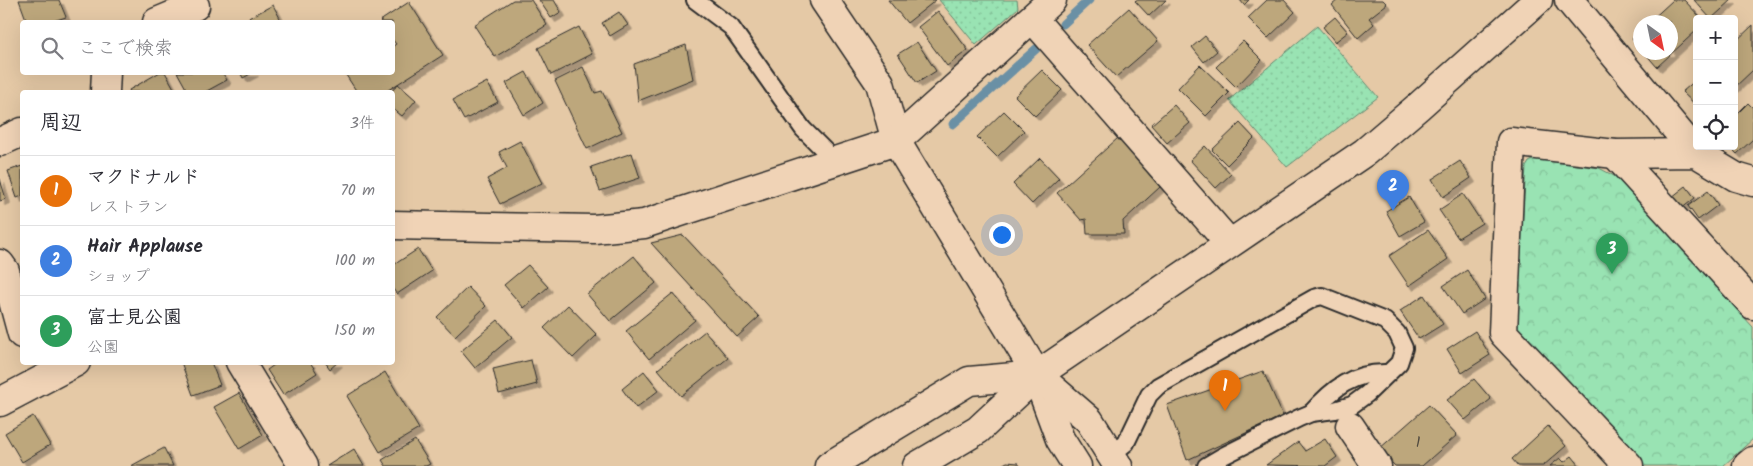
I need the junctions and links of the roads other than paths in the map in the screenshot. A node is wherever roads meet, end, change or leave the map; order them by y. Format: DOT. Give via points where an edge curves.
graph roads {
  1 [pos="695,0"];
  2 [pos="824,0"];
  3 [pos="1538,0"];
  4 [pos="1570,0"];
  5 [pos="195,6"];
  6 [pos="1041,7"];
  7 [pos="162,20"];
  8 [pos="106,75"];
  9 [pos="105,90"];
  10 [pos="20,133"];
  11 [pos="896,141"];
  12 [pos="0,142"];
  13 [pos="1696,153"];
  14 [pos="1615,154"];
  15 [pos="835,161"];
  16 [pos="1753,182"];
  17 [pos="395,225"];
  18 [pos="1229,243"];
  19 [pos="0,264"];
  20 [pos="1753,306"];
  21 [pos="20,327"];
  22 [pos="63,365"];
  23 [pos="242,365"];
  24 [pos="38,371"];
  25 [pos="1387,374"];
  26 [pos="1037,375"];
  27 [pos="0,402"];
  28 [pos="1311,413"];
  29 [pos="1350,426"];
  30 [pos="1115,460"];
  31 [pos="1753,461"];
  32 [pos="303,466"];
  33 [pos="829,466"];
  34 [pos="917,466"];
  35 [pos="1078,466"];
  36 [pos="1206,466"];
  37 [pos="1377,466"];
  38 [pos="1629,466"];
  39 [pos="1747,466"];
  1 -- 15 [label="lane" via="731,27 802,129"];
  2 -- 11 [label="street" via="880,83"];
  3 -- 18 [label="street" via="1365,152"];
  4 -- 13 [label="street"];
  5 -- 7 [label="street"];
  6 -- 11 [label="street"];
  6 -- 18 [label="street"];
  8 -- 9 [label="street"];
  10 -- 12 [label="street"];
  11 -- 15 [label="street"];
  11 -- 26 [label="street"];
  13 -- 14 [label="street"];
  13 -- 16 [label="street" via="1736,177"];
  14 -- 20 [label="street"];
  14 -- 38 [label="street" via="1511,142 1503,333"];
  15 -- 17 [label="street" via="644,224 594,229"];
  18 -- 26 [label="street"];
  19 -- 21 [label="street" via="5,271"];
  22 -- 24 [label="street"];
  23 -- 32 [label="street"];
  24 -- 27 [label="street"];
  25 -- 28 [label="lane" via="1352,404"];
  25 -- 28 [label="lane" via="1371,374 1348,381 1335,388"];
  25 -- 30 [label="lane" via="1399,363 1404,348 1397,333 1385,321 1367,313 1322,296 1314,298 1158,386 1149,395"];
  26 -- 30 [label="street" via="1089,420"];
  26 -- 33 [label="street" via="969,381"];
  26 -- 34 [label="street" via="978,430"];
  26 -- 35 [label="street" via="1060,439"];
  28 -- 36 [label="lane"];
  29 -- 37 [label="street"];
  31 -- 39 [label="street"];
}
